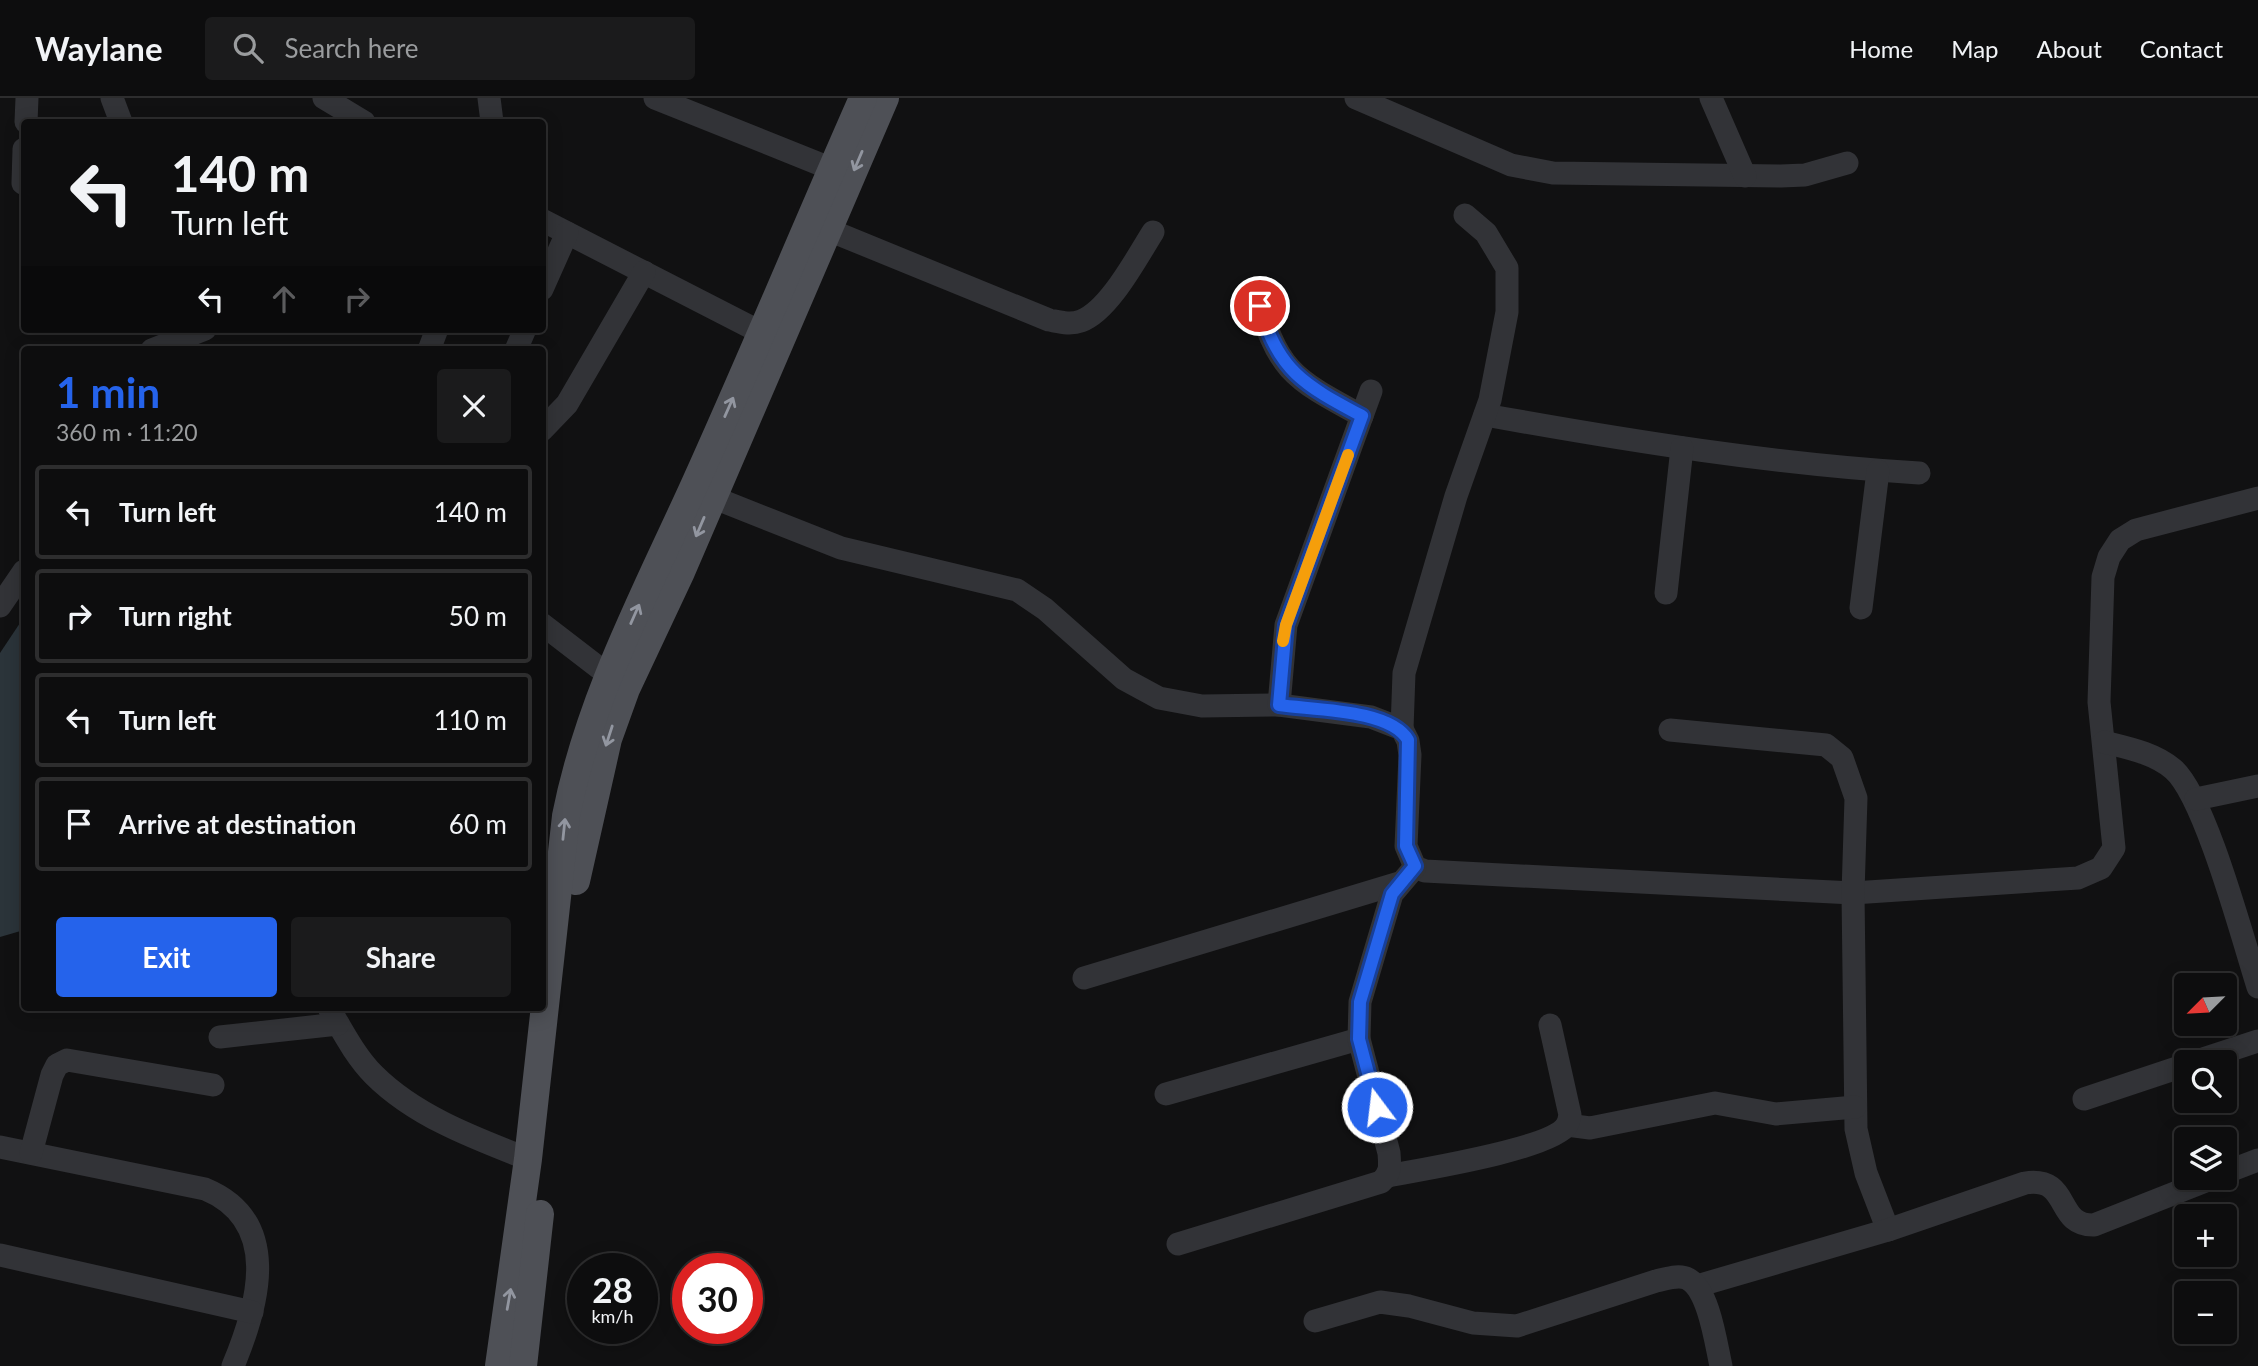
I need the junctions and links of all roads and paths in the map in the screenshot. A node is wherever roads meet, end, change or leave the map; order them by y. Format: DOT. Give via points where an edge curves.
graph roads {
  1 [pos="27,98"];
  2 [pos="112,98"];
  3 [pos="324,98"];
  4 [pos="489,98"];
  5 [pos="655,98"];
  6 [pos="863,98"];
  7 [pos="885,98"];
  8 [pos="1356,98"];
  9 [pos="1711,98"];
  10 [pos="26,119"];
  11 [pos="120,119"];
  12 [pos="359,119"];
  13 [pos="492,119"];
  14 [pos="21,161"];
  15 [pos="1847,163"];
  16 [pos="832,169"];
  17 [pos="1745,176"];
  18 [pos="16,182"];
  19 [pos="1465,215"];
  20 [pos="546,222"];
  21 [pos="819,226"];
  22 [pos="1153,232"];
  23 [pos="567,233"];
  24 [pos="644,272"];
  25 [pos="546,280"];
  26 [pos="1255,289"];
  27 [pos="195,333"];
  28 [pos="762,333"];
  29 [pos="162,346"];
  30 [pos="1371,391"];
  31 [pos="1485,415"];
  32 [pos="1362,416"];
  33 [pos="546,426"];
  34 [pos="1682,448"];
  35 [pos="1878,471"];
  36 [pos="1919,473"];
  37 [pos="712,497"];
  38 [pos="2258,498"];
  39 [pos="21,575"];
  40 [pos="1666,593"];
  41 [pos="0,606"];
  42 [pos="1861,608"];
  43 [pos="546,627"];
  44 [pos="617,681"];
  45 [pos="1279,705"];
  46 [pos="1402,729"];
  47 [pos="1671,730"];
  48 [pos="2104,742"];
  49 [pos="2258,786"];
  50 [pos="2196,799"];
  51 [pos="1415,866"];
  52 [pos="1399,884"];
  53 [pos="1853,893"];
  54 [pos="1084,978"];
  55 [pos="2258,986"];
  56 [pos="546,997"];
  57 [pos="544,1011"];
  58 [pos="333,1016"];
  59 [pos="1550,1025"];
  60 [pos="220,1037"];
  61 [pos="1359,1039"];
  62 [pos="2258,1041"];
  63 [pos="2231,1050"];
  64 [pos="2174,1069"];
  65 [pos="213,1085"];
  66 [pos="1166,1094"];
  67 [pos="2084,1099"];
  68 [pos="1855,1107"];
  69 [pos="1567,1125"];
  70 [pos="0,1147"];
  71 [pos="31,1153"];
  72 [pos="528,1159"];
  73 [pos="2258,1160"];
  74 [pos="2237,1168"];
  75 [pos="1387,1176"];
  76 [pos="2183,1190"];
  77 [pos="1888,1230"];
  78 [pos="1178,1244"];
  79 [pos="0,1255"];
  80 [pos="1697,1286"];
  81 [pos="252,1312"];
  82 [pos="1315,1321"];
  83 [pos="233,1366"];
  84 [pos="499,1366"];
  85 [pos="523,1366"];
  86 [pos="1721,1366"];
  1 -- 10 [label="street"];
  2 -- 11 [label="street"];
  3 -- 12 [label="street"];
  4 -- 13 [label="street"];
  5 -- 16 [label="street"];
  6 -- 16 [label="main road"];
  7 -- 21 [label="main road, one-way"];
  8 -- 17 [label="street" via="1511,165 1553,173"];
  9 -- 17 [label="street"];
  14 -- 18 [label="street"];
  15 -- 17 [label="street" via="1805,175"];
  16 -- 21 [label="main road"];
  19 -- 31 [label="street" via="1486,233 1507,268 1507,312"];
  20 -- 23 [label="street"];
  21 -- 22 [label="street" via="1067,324 1080,322 1102,307"];
  21 -- 28 [label="main road"];
  21 -- 37 [label="main road"];
  23 -- 24 [label="street"];
  23 -- 25 [label="street"];
  24 -- 28 [label="street"];
  24 -- 33 [label="street" via="567,404"];
  26 -- 32 [label="street" via="1265,324 1286,366 1312,389"];
  27 -- 29 [label="street"];
  44 -- 28 [label="main road, one-way"];
  30 -- 32 [label="street"];
  31 -- 34 [label="street"];
  31 -- 46 [label="street" via="1404,673"];
  32 -- 45 [label="street" via="1286,625"];
  34 -- 35 [label="street"];
  34 -- 40 [label="street"];
  35 -- 36 [label="street"];
  35 -- 42 [label="street"];
  37 -- 44 [label="main road, one-way"];
  37 -- 45 [label="street" via="841,548 1017,590 1045,608 1124,678 1159,698 1202,706"];
  38 -- 48 [label="street" via="2136,530 2120,540 2109,557 2103,577 2099,702"];
  39 -- 41 [label="street"];
  43 -- 44 [label="street"];
  56 -- 44 [label="main road, one-way" via="576,766"];
  44 -- 85 [label="main road, one-way" via="576,876"];
  45 -- 46 [label="street" via="1371,717"];
  46 -- 51 [label="street" via="1410,755 1406,846"];
  47 -- 53 [label="street" via="1826,745 1842,758 1856,798"];
  48 -- 50 [label="street" via="2144,752 2172,768"];
  48 -- 53 [label="street" via="2114,848 2101,869 2078,878"];
  49 -- 50 [label="street"];
  50 -- 55 [label="street"];
  51 -- 52 [label="street"];
  51 -- 53 [label="street" via="1439,874"];
  52 -- 54 [label="street"];
  52 -- 61 [label="street" via="1385,913 1360,1002"];
  53 -- 68 [label="street"];
  72 -- 57 [label="main road, one-way"];
  58 -- 60 [label="street"];
  58 -- 72 [label="street" via="374,1075 394,1092 446,1125"];
  59 -- 69 [label="street" via="1570,1115"];
  61 -- 66 [label="street"];
  61 -- 75 [label="street" via="1389,1153"];
  62 -- 63 [label="street"];
  64 -- 67 [label="street"];
  65 -- 71 [label="street" via="67,1060 57,1065 52,1075"];
  68 -- 69 [label="street" via="1776,1114 1715,1103 1590,1128"];
  68 -- 77 [label="street" via="1861,1156"];
  69 -- 75 [label="street" via="1517,1149"];
  70 -- 71 [label="street"];
  71 -- 81 [label="street" via="205,1189 228,1198 244,1214 256,1241"];
  84 -- 72 [label="main road, one-way"];
  73 -- 74 [label="street"];
  75 -- 78 [label="street" via="1381,1182"];
  76 -- 77 [label="street" via="2084,1225 2072,1218 2051,1186 2041,1180"];
  77 -- 80 [label="street"];
  79 -- 81 [label="street"];
  80 -- 82 [label="street" via="1687,1278 1656,1281 1517,1326 1473,1323 1380,1302"];
  80 -- 86 [label="street"];
  81 -- 83 [label="street"];
}
